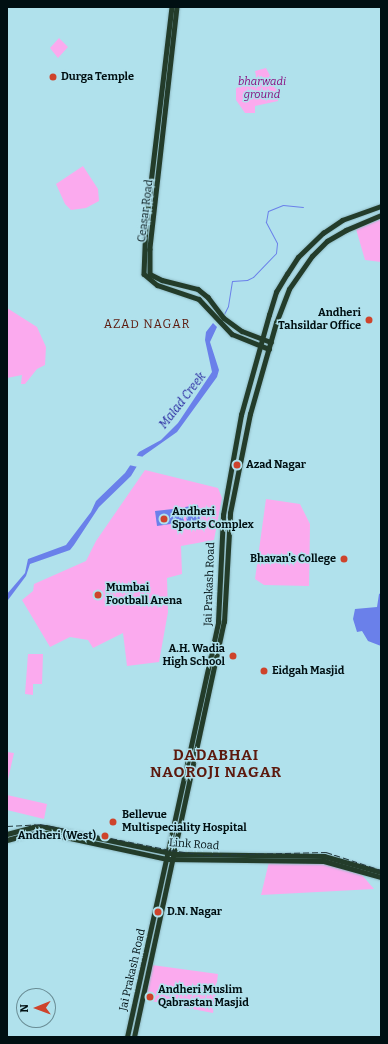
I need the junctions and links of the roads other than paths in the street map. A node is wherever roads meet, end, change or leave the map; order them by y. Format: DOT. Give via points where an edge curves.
graph roads {
  1 [pos="172,7"];
  2 [pos="177,7"];
  3 [pos="381,206"];
  4 [pos="381,215"];
  5 [pos="212,307"];
  6 [pos="262,340"];
  7 [pos="270,342"];
  8 [pos="261,346"];
  9 [pos="269,349"];
  10 [pos="7,834"];
  11 [pos="7,840"];
  12 [pos="168,853"];
  13 [pos="175,854"];
  14 [pos="167,859"];
  15 [pos="174,860"];
  16 [pos="381,872"];
  17 [pos="381,877"];
  18 [pos="127,1037"];
  19 [pos="134,1037"];
  1 -- 5 [label="main road, Ceasar Road" via="143,267 150,281 193,295"];
  2 -- 5 [label="main road, Ceasar Road" via="149,269 154,277 198,289"];
  3 -- 6 [label="main road, Jai Prakash Road" via="342,220 323,233 298,257 276,292"];
  4 -- 7 [label="main road, Jai Prakash Road" via="327,241 312,256 289,289"];
  5 -- 6 [label="main road, Ceasar Road" via="242,331"];
  5 -- 8 [label="main road, Ceasar Road" via="218,320 232,334"];
  6 -- 7 [label="main road, Ceasar Road"];
  6 -- 8 [label="main road, Jai Prakash Road"];
  7 -- 9 [label="main road, Jai Prakash Road"];
  8 -- 9 [label="main road, Ceasar Road"];
  8 -- 12 [label="main road, Jai Prakash Road" via="241,415 223,515 218,622"];
  9 -- 13 [label="main road, Jai Prakash Road" via="250,414 230,513 224,622"];
  10 -- 12 [label="main road, Link Road" via="34,827 46,827"];
  11 -- 14 [label="main road, Link Road" via="47,833"];
  12 -- 13 [label="main road, Link Road"];
  12 -- 14 [label="main road, Jai Prakash Road"];
  13 -- 15 [label="main road, Jai Prakash Road"];
  13 -- 16 [label="main road, Link Road" via="324,856"];
  14 -- 15 [label="main road, Link Road"];
  14 -- 18 [label="main road, Jai Prakash Road"];
  15 -- 17 [label="main road, Link Road" via="324,861"];
  15 -- 19 [label="main road, Jai Prakash Road"];
}
